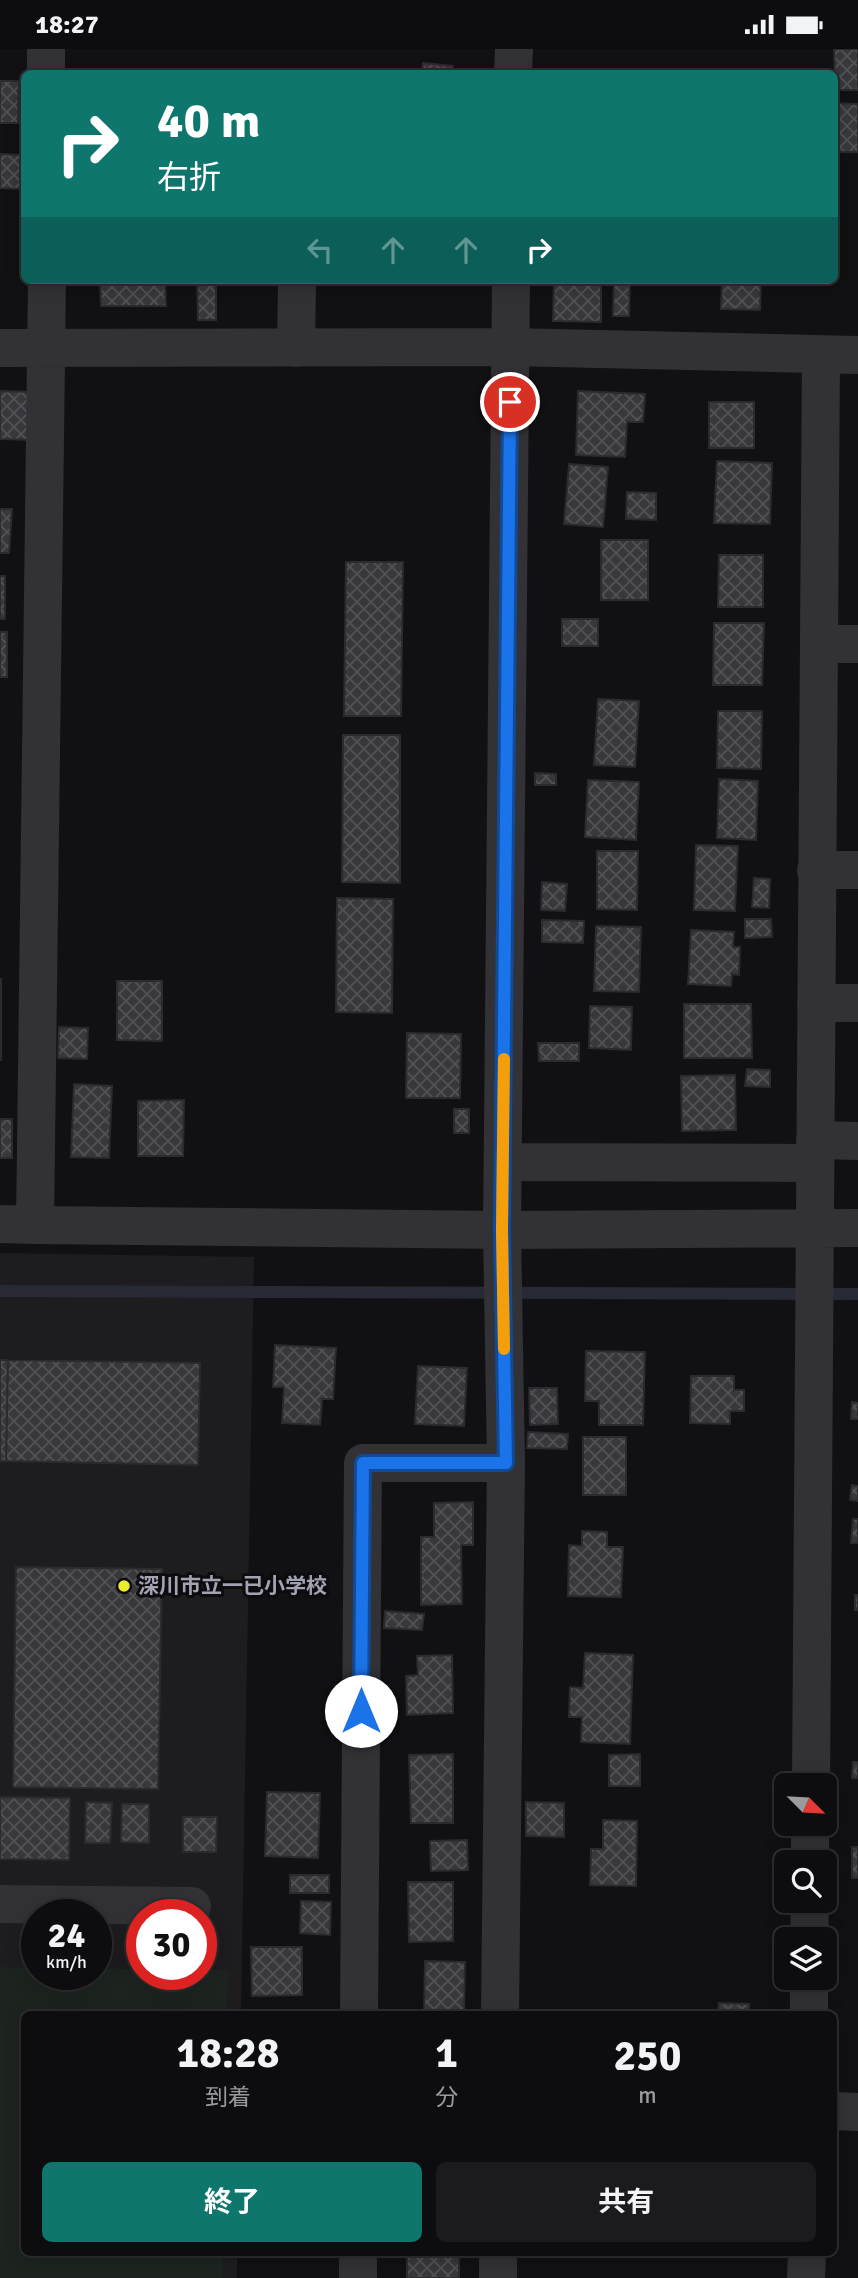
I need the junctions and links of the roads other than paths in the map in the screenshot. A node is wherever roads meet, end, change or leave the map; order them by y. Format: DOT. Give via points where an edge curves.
graph roads {
  1 [pos="46,49"];
  2 [pos="513,49"];
  3 [pos="46,70"];
  4 [pos="513,70"];
  5 [pos="47,284"];
  6 [pos="297,284"];
  7 [pos="511,284"];
  8 [pos="510,347"];
  9 [pos="0,348"];
  10 [pos="47,348"];
  11 [pos="296,348"];
  12 [pos="840,355"];
  13 [pos="819,644"];
  14 [pos="858,644"];
  15 [pos="817,870"];
  16 [pos="858,870"];
  17 [pos="816,1003"];
  18 [pos="858,1003"];
  19 [pos="858,1141"];
  20 [pos="815,1151"];
  21 [pos="504,1162"];
  22 [pos="18,1225"];
  23 [pos="816,1228"];
  24 [pos="858,1228"];
  25 [pos="502,1230"];
  26 [pos="506,1463"];
  27 [pos="811,1773"];
  28 [pos="0,1904"];
  29 [pos="126,1905"];
  30 [pos="809,1990"];
  31 [pos="359,2011"];
  32 [pos="500,2011"];
  33 [pos="809,2011"];
  34 [pos="837,2111"];
  35 [pos="858,2112"];
  36 [pos="358,2256"];
  37 [pos="498,2256"];
  38 [pos="807,2256"];
  39 [pos="358,2278"];
  40 [pos="498,2278"];
  41 [pos="806,2278"];
  1 -- 3 [label="street"];
  2 -- 4 [label="street"];
  5 -- 10 [label="street"];
  6 -- 11 [label="street"];
  7 -- 8 [label="street"];
  8 -- 11 [label="street"];
  8 -- 12 [label="street"];
  8 -- 21 [label="street"];
  9 -- 10 [label="street"];
  10 -- 11 [label="street"];
  10 -- 22 [label="street"];
  12 -- 13 [label="street"];
  13 -- 14 [label="street"];
  13 -- 15 [label="street"];
  15 -- 16 [label="street"];
  15 -- 17 [label="street"];
  17 -- 18 [label="street"];
  17 -- 20 [label="street"];
  19 -- 20 [label="street"];
  20 -- 21 [label="street"];
  20 -- 23 [label="street"];
  21 -- 25 [label="street"];
  22 -- 25 [label="street"];
  23 -- 24 [label="street"];
  23 -- 25 [label="street"];
  23 -- 27 [label="street"];
  25 -- 26 [label="street"];
  26 -- 31 [label="street" via="363,1463"];
  26 -- 32 [label="street"];
  28 -- 29 [label="street"];
  30 -- 33 [label="street"];
  34 -- 35 [label="street"];
  36 -- 39 [label="street"];
  37 -- 40 [label="street"];
  38 -- 41 [label="street"];
}
